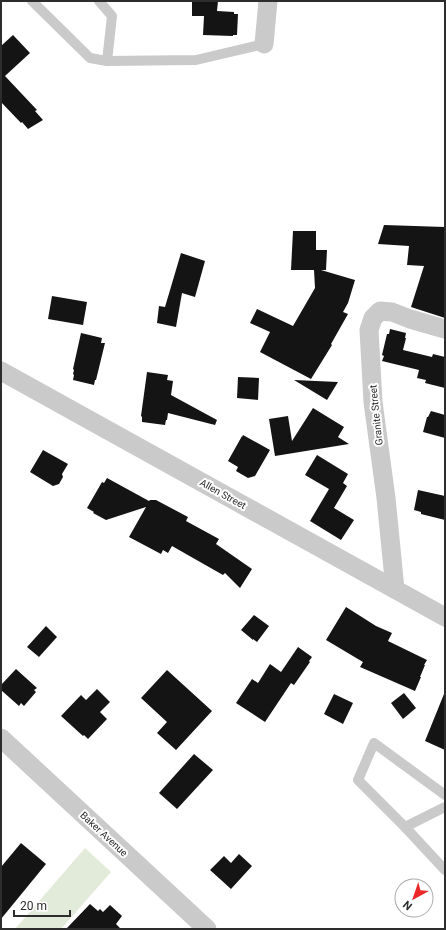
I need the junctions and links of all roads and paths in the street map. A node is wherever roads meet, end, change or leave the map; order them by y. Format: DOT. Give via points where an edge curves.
graph roads {
  1 [pos="32,1"];
  2 [pos="99,1"];
  3 [pos="268,1"];
  4 [pos="264,44"];
  5 [pos="107,61"];
  6 [pos="445,329"];
  7 [pos="1,371"];
  8 [pos="395,590"];
  9 [pos="445,617"];
  10 [pos="1,738"];
  11 [pos="445,795"];
  12 [pos="445,807"];
  13 [pos="406,828"];
  14 [pos="445,870"];
  15 [pos="207,929"];
  1 -- 5 [label="lane" via="90,58"];
  2 -- 5 [label="lane" via="112,16"];
  3 -- 4 [label="street"];
  4 -- 5 [label="lane" via="196,60"];
  6 -- 8 [label="street, Granite Street" via="392,312 380,311 373,318 369,330 373,402"];
  7 -- 8 [label="street, Allen Street"];
  8 -- 9 [label="street, Allen Street"];
  10 -- 15 [label="street, Baker Avenue"];
  11 -- 13 [label="lane" via="374,743 358,780"];
  12 -- 13 [label="lane"];
  13 -- 14 [label="lane"];
}
